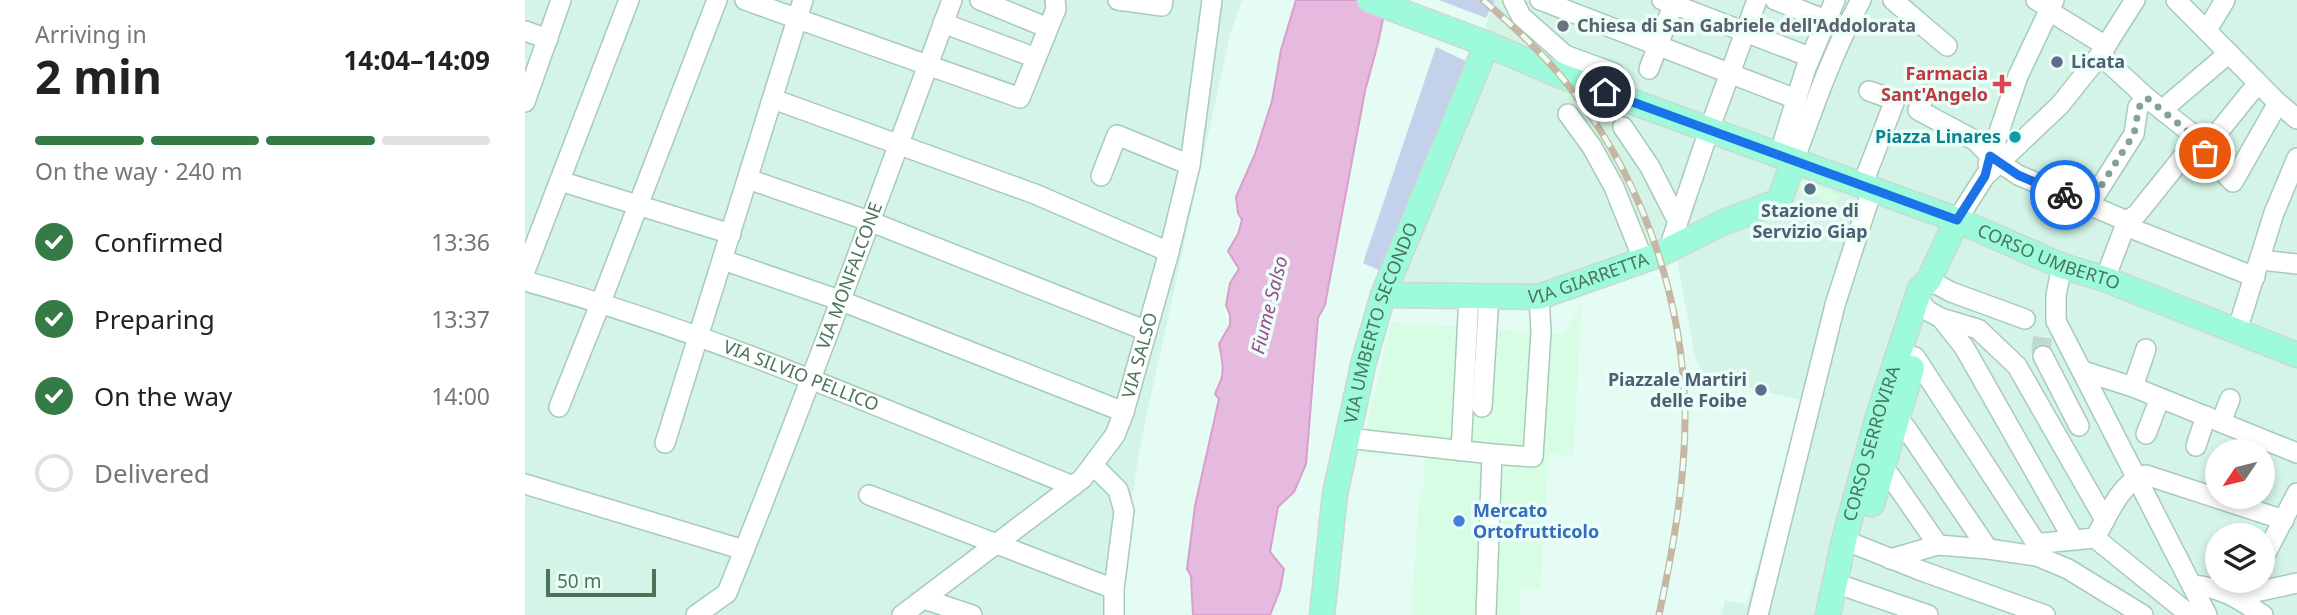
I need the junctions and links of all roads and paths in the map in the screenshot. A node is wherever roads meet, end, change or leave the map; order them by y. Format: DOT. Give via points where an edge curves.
graph roads {
  1 [pos="561,0"];
  2 [pos="629,0"];
  3 [pos="717,0"];
  4 [pos="745,0"];
  5 [pos="952,0"];
  6 [pos="980,0"];
  7 [pos="1055,0"];
  8 [pos="1118,0"];
  9 [pos="1163,0"];
  10 [pos="1212,0"];
  11 [pos="1370,0"];
  12 [pos="1513,0"];
  13 [pos="1540,0"];
  14 [pos="1758,0"];
  15 [pos="1775,0"];
  16 [pos="1835,0"];
  17 [pos="1861,0"];
  18 [pos="1893,0"];
  19 [pos="2135,0"];
  20 [pos="2176,0"];
  21 [pos="2225,0"];
  22 [pos="1670,2"];
  23 [pos="2046,4"];
  24 [pos="800,9"];
  25 [pos="1826,20"];
  26 [pos="943,23"];
  27 [pos="1048,28"];
  28 [pos="2207,30"];
  29 [pos="525,31"];
  30 [pos="1745,32"];
  31 [pos="548,39"];
  32 [pos="1487,44"];
  33 [pos="1659,46"];
  34 [pos="1947,47"];
  35 [pos="2103,51"];
  36 [pos="2229,53"];
  37 [pos="1036,58"];
  38 [pos="1810,58"];
  39 [pos="928,65"];
  40 [pos="1649,69"];
  41 [pos="1730,72"];
  42 [pos="2258,83"];
  43 [pos="527,90"];
  44 [pos="1870,91"];
  45 [pos="1925,95"];
  46 [pos="773,99"];
  47 [pos="1796,99"];
  48 [pos="1627,100"];
  49 [pos="2278,103"];
  50 [pos="2154,104"];
  51 [pos="1568,114"];
  52 [pos="2296,118"];
  53 [pos="1623,127"];
  54 [pos="1709,130"];
  55 [pos="897,144"];
  56 [pos="2200,145"];
  57 [pos="1786,158"];
  58 [pos="2297,158"];
  59 [pos="1996,159"];
  60 [pos="1190,165"];
  61 [pos="1101,176"];
  62 [pos="748,179"];
  63 [pos="560,181"];
  64 [pos="1867,188"];
  65 [pos="637,205"];
  66 [pos="2089,205"];
  67 [pos="1677,220"];
  68 [pos="1957,220"];
  69 [pos="2127,220"];
  70 [pos="869,221"];
  71 [pos="731,234"];
  72 [pos="1668,251"];
  73 [pos="1169,252"];
  74 [pos="1643,259"];
  75 [pos="723,260"];
  76 [pos="2297,264"];
  77 [pos="2062,266"];
  78 [pos="2257,269"];
  79 [pos="525,271"];
  80 [pos="2105,279"];
  81 [pos="525,281"];
  82 [pos="1384,295"];
  83 [pos="1479,296"];
  84 [pos="1539,297"];
  85 [pos="839,300"];
  86 [pos="601,302"];
  87 [pos="1929,302"];
  88 [pos="2041,322"];
  89 [pos="1147,331"];
  90 [pos="2237,331"];
  91 [pos="700,336"];
  92 [pos="2146,349"];
  93 [pos="1907,355"];
  94 [pos="2297,355"];
  95 [pos="2043,356"];
  96 [pos="2083,371"];
  97 [pos="811,380"];
  98 [pos="2133,387"];
  99 [pos="2160,398"];
  100 [pos="2230,399"];
  101 [pos="559,407"];
  102 [pos="1482,407"];
  103 [pos="1124,412"];
  104 [pos="1889,414"];
  105 [pos="2209,415"];
  106 [pos="2079,426"];
  107 [pos="2146,433"];
  108 [pos="2262,437"];
  109 [pos="1347,438"];
  110 [pos="665,443"];
  111 [pos="2196,446"];
  112 [pos="1461,451"];
  113 [pos="2297,453"];
  114 [pos="1492,454"];
  115 [pos="1874,464"];
  116 [pos="1093,465"];
  117 [pos="2136,478"];
  118 [pos="525,484"];
  119 [pos="1073,486"];
  120 [pos="869,495"];
  121 [pos="2296,496"];
  122 [pos="2105,520"];
  123 [pos="2284,520"];
  124 [pos="2275,537"];
  125 [pos="2095,538"];
  126 [pos="2073,539"];
  127 [pos="1852,543"];
  128 [pos="996,544"];
  129 [pos="1938,545"];
  130 [pos="1988,549"];
  131 [pos="744,550"];
  132 [pos="2037,551"];
  133 [pos="1889,559"];
  134 [pos="2297,583"];
  135 [pos="1841,585"];
  136 [pos="2192,585"];
  137 [pos="1114,589"];
  138 [pos="924,599"];
  139 [pos="2237,608"];
  140 [pos="709,611"];
  141 [pos="902,615"];
  142 [pos="972,615"];
  143 [pos="1114,615"];
  144 [pos="1322,615"];
  145 [pos="1486,615"];
  146 [pos="1759,615"];
  147 [pos="1828,615"];
  148 [pos="1842,615"];
  149 [pos="1928,615"];
  150 [pos="2045,615"];
  151 [pos="2143,615"];
  152 [pos="2190,615"];
  153 [pos="2207,615"];
  154 [pos="2263,615"];
  1 -- 31 [label="street"];
  2 -- 63 [label="street"];
  3 -- 65 [label="street"];
  4 -- 24 [label="street"];
  5 -- 26 [label="street, VIA MONFALCONE"];
  6 -- 27 [label="street"];
  7 -- 27 [label="street"];
  8 -- 9 [label="street" via="1162,6"];
  10 -- 60 [label="street, VIA SALSO"];
  11 -- 32 [label="main road, CORSO UMBERTO"];
  12 -- 48 [label="street" via="1521,16 1565,55 1613,73"];
  13 -- 33 [label="street"];
  14 -- 30 [label="street"];
  15 -- 25 [label="street"];
  16 -- 25 [label="street"];
  17 -- 57 [label="street"];
  18 -- 34 [label="street"];
  19 -- 35 [label="street"];
  20 -- 28 [label="street"];
  21 -- 28 [label="street"];
  22 -- 30 [label="street"];
  22 -- 33 [label="street"];
  23 -- 35 [label="street"];
  23 -- 59 [label="street"];
  24 -- 39 [label="street"];
  24 -- 46 [label="street"];
  25 -- 38 [label="street"];
  26 -- 37 [label="street"];
  26 -- 39 [label="street, VIA MONFALCONE"];
  27 -- 37 [label="street"];
  28 -- 36 [label="street"];
  29 -- 31 [label="street"];
  30 -- 38 [label="street"];
  30 -- 41 [label="street"];
  31 -- 43 [label="street"];
  32 -- 48 [label="main road, CORSO UMBERTO"];
  32 -- 82 [label="main road, VIA UMBERTO SECONDO"];
  33 -- 40 [label="street"];
  33 -- 41 [label="street"];
  35 -- 50 [label="street"];
  35 -- 59 [label="street" via="2064,100"];
  36 -- 42 [label="street"];
  36 -- 50 [label="street" via="2189,75"];
  37 -- 39 [label="street" via="1020,98"];
  38 -- 47 [label="street"];
  39 -- 55 [label="street, VIA MONFALCONE"];
  41 -- 47 [label="street"];
  41 -- 54 [label="street"];
  42 -- 49 [label="street"];
  42 -- 56 [label="street" via="2211,141"];
  44 -- 64 [label="street" via="1895,100"];
  45 -- 59 [label="street" via="1918,110 1976,141"];
  46 -- 55 [label="street"];
  46 -- 62 [label="street"];
  47 -- 57 [label="street"];
  48 -- 54 [label="main road, CORSO UMBERTO"];
  49 -- 52 [label="street"];
  49 -- 56 [label="street" via="2233,182"];
  50 -- 56 [label="street"];
  50 -- 66 [label="street" via="2139,107 2134,134"];
  51 -- 74 [label="street" via="1615,187"];
  53 -- 67 [label="street"];
  54 -- 57 [label="main road, CORSO UMBERTO"];
  54 -- 67 [label="street"];
  55 -- 70 [label="street, VIA MONFALCONE"];
  55 -- 73 [label="street" via="1035,194"];
  56 -- 69 [label="street" via="2186,153 2137,214"];
  57 -- 64 [label="main road, CORSO UMBERTO"];
  57 -- 72 [label="main road, VIA GIARRETTA" via="1779,201"];
  58 -- 78 [label="street"];
  59 -- 66 [label="street" via="2018,175"];
  59 -- 68 [label="street"];
  60 -- 61 [label="street" via="1117,135"];
  60 -- 73 [label="street, VIA SALSO"];
  62 -- 70 [label="street"];
  62 -- 71 [label="street"];
  63 -- 65 [label="street"];
  63 -- 79 [label="street"];
  64 -- 68 [label="main road, CORSO UMBERTO"];
  64 -- 146 [label="street"];
  65 -- 71 [label="street"];
  65 -- 86 [label="street"];
  66 -- 69 [label="street"];
  67 -- 72 [label="street"];
  68 -- 77 [label="main road, CORSO UMBERTO"];
  68 -- 87 [label="main road, CORSO SERROVIRA"];
  69 -- 78 [label="street" via="2133,229"];
  69 -- 80 [label="street"];
  70 -- 85 [label="street, VIA MONFALCONE"];
  70 -- 89 [label="street"];
  71 -- 75 [label="street"];
  72 -- 74 [label="main road, VIA GIARRETTA"];
  73 -- 89 [label="street, VIA SALSO"];
  74 -- 84 [label="main road, VIA GIARRETTA"];
  75 -- 85 [label="street"];
  75 -- 91 [label="street"];
  76 -- 78 [label="street"];
  77 -- 80 [label="main road, CORSO UMBERTO"];
  77 -- 88 [label="street" via="2056,295"];
  78 -- 90 [label="street"];
  80 -- 90 [label="main road, CORSO UMBERTO"];
  81 -- 86 [label="street, VIA SILVIO PELLICO"];
  82 -- 83 [label="main road, VIA GIARRETTA"];
  82 -- 109 [label="main road, VIA UMBERTO SECONDO"];
  83 -- 84 [label="main road, VIA GIARRETTA"];
  83 -- 102 [label="street"];
  83 -- 112 [label="street"];
  84 -- 114 [label="street" via="1533,457"];
  85 -- 97 [label="street, VIA MONFALCONE"];
  85 -- 103 [label="street"];
  86 -- 91 [label="street, VIA SILVIO PELLICO"];
  86 -- 101 [label="street"];
  87 -- 88 [label="street" via="1951,292"];
  87 -- 93 [label="main road, CORSO SERROVIRA"];
  87 -- 122 [label="street" via="1978,329 2017,366"];
  87 -- 126 [label="street" via="1964,346"];
  88 -- 96 [label="street"];
  89 -- 103 [label="street, VIA SALSO"];
  90 -- 94 [label="main road, CORSO UMBERTO"];
  91 -- 97 [label="street, VIA SILVIO PELLICO"];
  91 -- 110 [label="street"];
  92 -- 98 [label="street"];
  93 -- 104 [label="main road, CORSO SERROVIRA"];
  93 -- 132 [label="street"];
  95 -- 106 [label="street"];
  96 -- 98 [label="street"];
  96 -- 117 [label="street"];
  97 -- 119 [label="street, VIA SILVIO PELLICO"];
  97 -- 131 [label="street, VIA MONFALCONE"];
  98 -- 99 [label="street"];
  99 -- 105 [label="street"];
  99 -- 107 [label="street"];
  100 -- 105 [label="street"];
  103 -- 116 [label="street, VIA SALSO" via="1115,435"];
  104 -- 115 [label="main road, CORSO SERROVIRA"];
  104 -- 130 [label="street"];
  105 -- 108 [label="street"];
  105 -- 111 [label="street"];
  108 -- 113 [label="street"];
  109 -- 112 [label="street"];
  109 -- 144 [label="main road, VIA UMBERTO SECONDO" via="1335,494"];
  112 -- 114 [label="street"];
  114 -- 145 [label="street"];
  115 -- 127 [label="main road, CORSO SERROVIRA"];
  115 -- 129 [label="street" via="1891,477"];
  116 -- 119 [label="street, VIA SALSO"];
  116 -- 137 [label="street" via="1118,490 1124,511"];
  117 -- 122 [label="street"];
  117 -- 123 [label="street" via="2146,475"];
  117 -- 136 [label="street"];
  118 -- 131 [label="street"];
  119 -- 128 [label="street, VIA SALSO"];
  120 -- 128 [label="street"];
  121 -- 123 [label="street"];
  122 -- 125 [label="street"];
  123 -- 124 [label="street"];
  125 -- 126 [label="street"];
  125 -- 152 [label="street"];
  126 -- 132 [label="street" via="2043,543"];
  127 -- 133 [label="street"];
  127 -- 135 [label="main road, CORSO SERROVIRA"];
  128 -- 137 [label="street"];
  128 -- 138 [label="street, VIA SALSO"];
  129 -- 130 [label="street"];
  129 -- 133 [label="street"];
  130 -- 132 [label="street"];
  131 -- 140 [label="street, VIA MONFALCONE" via="727,593"];
  132 -- 151 [label="street"];
  133 -- 150 [label="street"];
  134 -- 139 [label="street" via="2251,593"];
  135 -- 147 [label="main road, CORSO SERROVIRA"];
  135 -- 148 [label="main road, CORSO SERROVIRA"];
  135 -- 149 [label="street"];
  136 -- 139 [label="street" via="2211,586"];
  136 -- 153 [label="street"];
  137 -- 143 [label="street"];
  138 -- 141 [label="street, VIA SALSO"];
  138 -- 142 [label="street"];
  139 -- 154 [label="street"];
}
